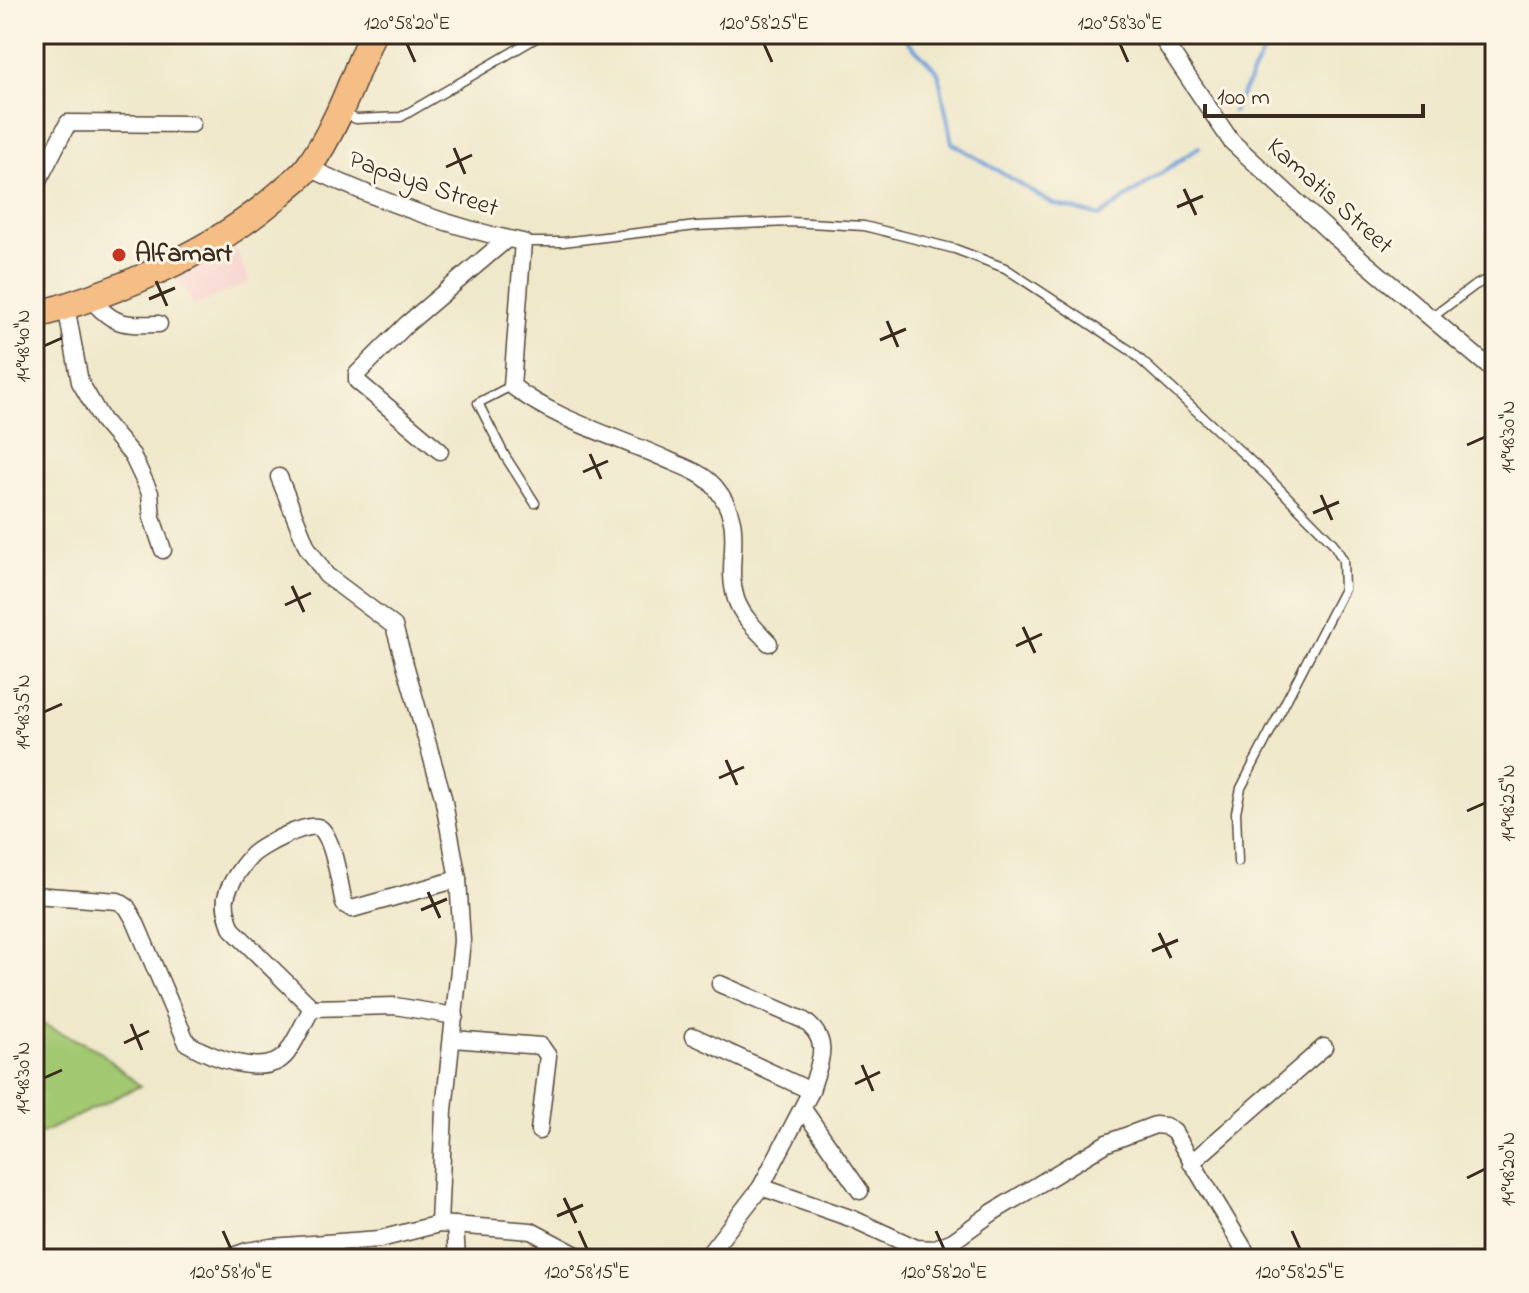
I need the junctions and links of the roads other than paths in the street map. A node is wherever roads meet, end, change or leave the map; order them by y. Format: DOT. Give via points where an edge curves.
graph roads {
  1 [pos="372,34"];
  2 [pos="543,34"];
  3 [pos="1159,34"];
  4 [pos="339,111"];
  5 [pos="192,124"];
  6 [pos="309,168"];
  7 [pos="34,189"];
  8 [pos="515,240"];
  9 [pos="1495,275"];
  10 [pos="78,302"];
  11 [pos="34,316"];
  12 [pos="1431,318"];
  13 [pos="159,324"];
  14 [pos="1495,372"];
  15 [pos="512,386"];
  16 [pos="440,451"];
  17 [pos="279,477"];
  18 [pos="535,503"];
  19 [pos="163,550"];
  20 [pos="769,643"];
  21 [pos="1238,862"];
  22 [pos="458,879"];
  23 [pos="34,895"];
  24 [pos="720,984"];
  25 [pos="312,1008"];
  26 [pos="455,1016"];
  27 [pos="693,1036"];
  28 [pos="453,1039"];
  29 [pos="1324,1047"];
  30 [pos="811,1091"];
  31 [pos="803,1109"];
  32 [pos="539,1131"];
  33 [pos="1191,1163"];
  34 [pos="761,1187"];
  35 [pos="860,1191"];
  36 [pos="447,1224"];
  37 [pos="225,1259"];
  38 [pos="457,1259"];
  39 [pos="584,1259"];
  40 [pos="705,1259"];
  41 [pos="1250,1259"];
  1 -- 4 [label="main road"];
  2 -- 4 [label="lane" via="401,117 356,119"];
  3 -- 12 [label="street, Kamatis Street" via="1231,141"];
  4 -- 6 [label="main road"];
  5 -- 7 [label="street" via="68,123"];
  6 -- 8 [label="street, Papaya Street" via="395,206"];
  6 -- 10 [label="main road" via="258,214 183,259"];
  8 -- 15 [label="street"];
  8 -- 16 [label="street" via="407,324 357,374 357,381"];
  8 -- 21 [label="lane" via="563,242 696,226 790,222 864,226 1005,268 1131,351 1265,474 1333,543 1343,560 1344,589 1241,788 1236,812"];
  9 -- 12 [label="lane"];
  10 -- 11 [label="main road"];
  10 -- 13 [label="street" via="131,325"];
  10 -- 19 [label="street" via="80,382 102,420 132,455 150,493"];
  12 -- 14 [label="street, Kamatis Street"];
  15 -- 18 [label="lane" via="478,403"];
  15 -- 20 [label="street" via="544,408 632,443 714,486 732,517 737,602"];
  17 -- 22 [label="street" via="307,547 326,575 394,626 443,797"];
  22 -- 25 [label="street" via="352,909 344,904 329,840 318,826 251,855 227,893 226,914 232,929"];
  22 -- 26 [label="street" via="462,941"];
  23 -- 25 [label="street" via="100,898 127,907 182,1036 199,1050 251,1066 271,1066 286,1055"];
  24 -- 30 [label="street" via="815,1028 823,1048"];
  25 -- 26 [label="street" via="395,1006"];
  26 -- 28 [label="street"];
  27 -- 30 [label="street"];
  28 -- 32 [label="street" via="545,1049"];
  28 -- 36 [label="street" via="444,1110"];
  29 -- 33 [label="street"];
  30 -- 31 [label="street"];
  31 -- 34 [label="street"];
  31 -- 35 [label="street"];
  33 -- 34 [label="street" via="1165,1126 1137,1129 933,1249 916,1248"];
  33 -- 41 [label="street"];
  34 -- 40 [label="street"];
  36 -- 37 [label="street" via="380,1239 271,1247"];
  36 -- 38 [label="street"];
  36 -- 39 [label="street" via="531,1231"];
}
